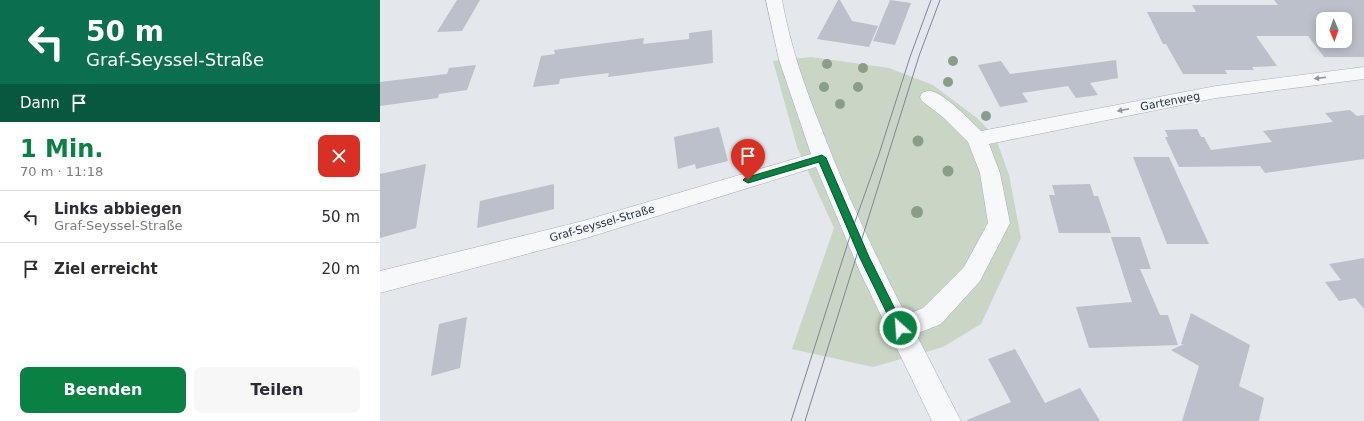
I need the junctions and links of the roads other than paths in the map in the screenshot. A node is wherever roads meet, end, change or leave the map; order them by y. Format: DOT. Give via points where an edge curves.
graph roads {
  1 [pos="774,0"];
  2 [pos="1364,73"];
  3 [pos="929,97"];
  4 [pos="977,139"];
  5 [pos="822,158"];
  6 [pos="380,282"];
  7 [pos="900,328"];
  8 [pos="947,421"];
  1 -- 5 [label="street" via="790,69"];
  2 -- 4 [label="street, Gartenweg, one-way" via="1216,92"];
  3 -- 4 [label="street" via="951,113"];
  4 -- 7 [label="street" via="990,173 998,223 972,274 932,316"];
  5 -- 6 [label="street, Graf-Seyssel-Straße" via="583,230"];
  5 -- 7 [label="street" via="864,258"];
  7 -- 8 [label="street"];
}
